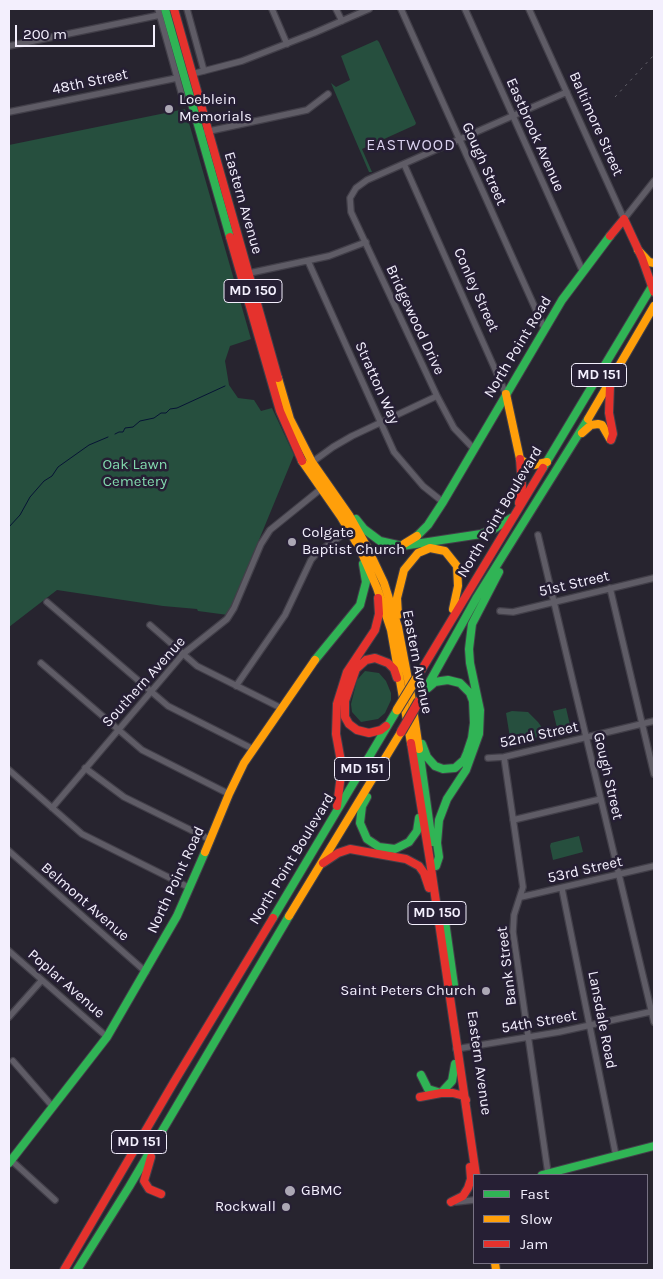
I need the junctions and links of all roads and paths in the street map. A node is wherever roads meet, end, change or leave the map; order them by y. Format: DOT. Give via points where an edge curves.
graph roads {
  1 [pos="174,9"];
  2 [pos="187,9"];
  3 [pos="272,9"];
  4 [pos="336,9"];
  5 [pos="369,9"];
  6 [pos="401,9"];
  7 [pos="465,9"];
  8 [pos="529,9"];
  9 [pos="161,11"];
  10 [pos="342,21"];
  11 [pos="287,44"];
  12 [pos="9,46"];
  13 [pos="204,71"];
  14 [pos="185,76"];
  15 [pos="567,92"];
  16 [pos="328,94"];
  17 [pos="195,100"];
  18 [pos="9,112"];
  19 [pos="513,116"];
  20 [pos="204,132"];
  21 [pos="460,140"];
  22 [pos="404,164"];
  23 [pos="654,181"];
  24 [pos="624,219"];
  25 [pos="366,242"];
  26 [pos="638,250"];
  27 [pos="308,261"];
  28 [pos="654,263"];
  29 [pos="583,272"];
  30 [pos="244,274"];
  31 [pos="654,288"];
  32 [pos="654,306"];
  33 [pos="545,330"];
  34 [pos="610,381"];
  35 [pos="506,394"];
  36 [pos="437,396"];
  37 [pos="380,423"];
  38 [pos="578,436"];
  39 [pos="474,450"];
  40 [pos="520,459"];
  41 [pos="546,462"];
  42 [pos="308,464"];
  43 [pos="324,487"];
  44 [pos="340,502"];
  45 [pos="443,502"];
  46 [pos="516,513"];
  47 [pos="523,524"];
  48 [pos="349,530"];
  49 [pos="538,535"];
  50 [pos="402,546"];
  51 [pos="360,549"];
  52 [pos="654,578"];
  53 [pos="377,588"];
  54 [pos="610,588"];
  55 [pos="554,601"];
  56 [pos="47,602"];
  57 [pos="360,605"];
  58 [pos="378,605"];
  59 [pos="500,611"];
  60 [pos="386,612"];
  61 [pos="150,624"];
  62 [pos="398,627"];
  63 [pos="437,643"];
  64 [pos="183,654"];
  65 [pos="41,663"];
  66 [pos="236,686"];
  67 [pos="150,692"];
  68 [pos="407,695"];
  69 [pos="421,699"];
  70 [pos="280,708"];
  71 [pos="654,721"];
  72 [pos="390,722"];
  73 [pos="642,724"];
  74 [pos="118,730"];
  75 [pos="586,738"];
  76 [pos="253,749"];
  77 [pos="504,757"];
  78 [pos="488,758"];
  79 [pos="86,768"];
  80 [pos="9,770"];
  81 [pos="376,774"];
  82 [pos="654,774"];
  83 [pos="416,777"];
  84 [pos="229,794"];
  85 [pos="601,799"];
  86 [pos="52,808"];
  87 [pos="334,816"];
  88 [pos="513,820"];
  89 [pos="211,840"];
  90 [pos="9,851"];
  91 [pos="319,866"];
  92 [pos="436,866"];
  93 [pos="654,866"];
  94 [pos="619,875"];
  95 [pos="190,888"];
  96 [pos="562,889"];
  97 [pos="521,897"];
  98 [pos="438,919"];
  99 [pos="9,951"];
  100 [pos="146,972"];
  101 [pos="42,980"];
  102 [pos="653,1011"];
  103 [pos="9,1017"];
  104 [pos="654,1022"];
  105 [pos="590,1026"];
  106 [pos="107,1037"];
  107 [pos="529,1037"];
  108 [pos="460,1049"];
  109 [pos="13,1061"];
  110 [pos="421,1075"];
  111 [pos="441,1093"];
  112 [pos="464,1096"];
  113 [pos="420,1097"];
  114 [pos="53,1107"];
  115 [pos="469,1115"];
  116 [pos="160,1134"];
  117 [pos="654,1146"];
  118 [pos="616,1156"];
  119 [pos="10,1161"];
  120 [pos="476,1174"];
  121 [pos="481,1174"];
  122 [pos="545,1174"];
  123 [pos="124,1194"];
  124 [pos="161,1194"];
  125 [pos="55,1200"];
  126 [pos="473,1200"];
  127 [pos="451,1202"];
  128 [pos="86,1232"];
  129 [pos="64,1270"];
  130 [pos="77,1270"];
  1 -- 14 [label="main road, Eastern Avenue / MD 150"];
  2 -- 13 [label="street"];
  3 -- 11 [label="street"];
  4 -- 10 [label="street"];
  5 -- 10 [label="street, 48th Street"];
  6 -- 21 [label="street, Gough Street"];
  7 -- 19 [label="street, Eastbrook Avenue"];
  8 -- 15 [label="street, Baltimore Street"];
  9 -- 12 [label="street"];
  9 -- 14 [label="main road, Eastern Avenue / MD 150"];
  10 -- 11 [label="street, 48th Street"];
  11 -- 13 [label="street, 48th Street"];
  13 -- 14 [label="street, 48th Street"];
  14 -- 17 [label="main road, Eastern Avenue / MD 150"];
  14 -- 17 [label="street, Eastern Avenue" via="183,99"];
  14 -- 18 [label="street, 48th Street"];
  15 -- 19 [label="street"];
  15 -- 24 [label="street, Baltimore Street"];
  16 -- 20 [label="street" via="306,110"];
  17 -- 20 [label="main road, Eastern Avenue / MD 150"];
  19 -- 21 [label="street"];
  19 -- 29 [label="street, Eastbrook Avenue"];
  20 -- 30 [label="main road, Eastern Avenue / MD 150"];
  21 -- 22 [label="street"];
  21 -- 33 [label="street, Gough Street"];
  22 -- 25 [label="street, Bridgewood Drive" via="367,180 351,194 351,210"];
  22 -- 35 [label="street, Conley Street"];
  23 -- 24 [label="street, North Point Road"];
  24 -- 26 [label="main road, Baltimore Street"];
  24 -- 29 [label="main road, North Point Road"];
  25 -- 27 [label="street"];
  25 -- 36 [label="street, Bridgewood Drive"];
  26 -- 28 [label="main road"];
  26 -- 31 [label="main road, Baltimore Street"];
  27 -- 30 [label="street"];
  27 -- 37 [label="street, Stratton Way"];
  29 -- 33 [label="main road, North Point Road"];
  30 -- 42 [label="main road, Eastern Avenue / MD 150" via="287,420"];
  31 -- 41 [label="main road, North Point Boulevard / MD 151"];
  32 -- 34 [label="main road, North Point Boulevard / MD 151"];
  33 -- 35 [label="main road, North Point Road"];
  34 -- 38 [label="main road, North Point Boulevard / MD 151"];
  34 -- 38 [label="main road" via="611,440 602,425 595,424"];
  35 -- 39 [label="main road, North Point Road"];
  35 -- 40 [label="main road, Conley Street"];
  36 -- 37 [label="street"];
  36 -- 39 [label="street, Bridgewood Drive" via="454,428"];
  37 -- 42 [label="street"];
  37 -- 45 [label="street, Stratton Way" via="394,452 423,486"];
  38 -- 47 [label="main road, North Point Boulevard / MD 151"];
  39 -- 45 [label="main road, North Point Road"];
  40 -- 41 [label="main road" via="534,465"];
  40 -- 46 [label="main road, Conley Street" via="522,487"];
  41 -- 46 [label="main road, North Point Boulevard / MD 151"];
  42 -- 43 [label="main road, Eastern Avenue / MD 150"];
  43 -- 44 [label="main road, Eastern Avenue / MD 150"];
  43 -- 48 [label="main road, Eastern Avenue / MD 150"];
  43 -- 64 [label="street, Southern Avenue" via="270,530 231,615"];
  44 -- 50 [label="main road" via="371,535 387,544"];
  44 -- 62 [label="main road, Eastern Avenue / MD 150" via="376,566"];
  45 -- 50 [label="main road, North Point Road" via="428,525"];
  46 -- 50 [label="main road" via="482,534"];
  46 -- 63 [label="main road, North Point Boulevard / MD 151"];
  47 -- 69 [label="main road, North Point Boulevard / MD 151" via="477,597"];
  47 -- 92 [label="main road" via="472,624 469,649 480,710 479,734 466,770 447,799 439,820"];
  48 -- 51 [label="main road, Eastern Avenue / MD 150"];
  48 -- 66 [label="street" via="310,560 285,615"];
  49 -- 55 [label="street, Gough Street"];
  51 -- 53 [label="main road, Eastern Avenue / MD 150"];
  51 -- 57 [label="main road" via="366,582"];
  52 -- 54 [label="street, 51st Street"];
  53 -- 58 [label="main road"];
  53 -- 60 [label="main road, Eastern Avenue / MD 150"];
  54 -- 55 [label="street, 51st Street"];
  54 -- 73 [label="street"];
  55 -- 59 [label="street, 51st Street" via="510,612"];
  55 -- 75 [label="street, Gough Street"];
  56 -- 67 [label="street"];
  57 -- 58 [label="main road"];
  57 -- 70 [label="main road, North Point Road"];
  58 -- 60 [label="main road"];
  58 -- 87 [label="main road" via="375,630 350,668 337,704 336,734 342,768"];
  60 -- 68 [label="main road, Eastern Avenue / MD 150"];
  61 -- 64 [label="street"];
  62 -- 63 [label="main road" via="397,598 404,570 421,551 440,549 454,561 458,586 454,607"];
  62 -- 68 [label="main road, Eastern Avenue / MD 150"];
  63 -- 72 [label="main road, North Point Boulevard / MD 151, bridge"];
  64 -- 66 [label="street" via="197,666"];
  64 -- 67 [label="street, Southern Avenue"];
  65 -- 74 [label="street"];
  66 -- 70 [label="street"];
  67 -- 74 [label="street, Southern Avenue"];
  67 -- 76 [label="street" via="177,712"];
  68 -- 69 [label="main road" via="427,758 438,768 455,768 464,760 472,738 474,713 470,693 460,684 448,680 435,682"];
  68 -- 72 [label="main road" via="388,663 374,658 360,664 352,677 344,706 345,717 357,730 369,733 381,730"];
  68 -- 83 [label="main road, Eastern Avenue / MD 150"];
  68 -- 92 [label="main road, Eastern Avenue / MD 150"];
  69 -- 81 [label="main road, North Point Boulevard / MD 151, bridge"];
  70 -- 76 [label="main road, North Point Road"];
  71 -- 73 [label="street, 52nd Street"];
  72 -- 87 [label="main road, North Point Boulevard / MD 151"];
  73 -- 75 [label="street, 52nd Street"];
  73 -- 82 [label="street"];
  74 -- 79 [label="street, Southern Avenue"];
  74 -- 84 [label="street" via="148,754"];
  75 -- 77 [label="street, 52nd Street"];
  75 -- 85 [label="street, Gough Street"];
  76 -- 84 [label="main road, North Point Road"];
  77 -- 78 [label="street, 52nd Street"];
  77 -- 88 [label="street, Bank Street"];
  79 -- 86 [label="street, Southern Avenue"];
  79 -- 89 [label="street" via="124,797"];
  80 -- 86 [label="street"];
  81 -- 83 [label="main road" via="362,806 360,823 367,839 388,850 401,847 417,832 420,822"];
  81 -- 91 [label="main road, North Point Boulevard / MD 151"];
  83 -- 98 [label="main road, Eastern Avenue / MD 150"];
  84 -- 89 [label="main road, North Point Road"];
  85 -- 88 [label="street"];
  85 -- 94 [label="street, Gough Street"];
  86 -- 95 [label="street" via="90,839"];
  87 -- 128 [label="main road, North Point Boulevard / MD 151"];
  88 -- 97 [label="street, Bank Street" via="523,887"];
  89 -- 95 [label="main road, North Point Road"];
  90 -- 100 [label="street, Belmont Avenue"];
  91 -- 98 [label="main road" via="329,857 350,849 410,861 424,873"];
  91 -- 116 [label="main road, North Point Boulevard / MD 151"];
  92 -- 108 [label="main road, Eastern Avenue / MD 150"];
  93 -- 94 [label="street, 53rd Street"];
  94 -- 96 [label="street, 53rd Street"];
  94 -- 102 [label="street, Gough Street"];
  95 -- 100 [label="main road, North Point Road"];
  96 -- 97 [label="street, 53rd Street"];
  96 -- 105 [label="street, Lansdale Road"];
  97 -- 107 [label="street, Bank Street" via="514,915 513,932"];
  98 -- 108 [label="main road, Eastern Avenue / MD 150"];
  99 -- 101 [label="street, Poplar Avenue"];
  100 -- 106 [label="main road, North Point Road"];
  101 -- 103 [label="street"];
  101 -- 106 [label="street, Poplar Avenue"];
  102 -- 104 [label="street, Gough Street"];
  102 -- 105 [label="street, 54th Street"];
  105 -- 107 [label="street, 54th Street"];
  105 -- 118 [label="street, Lansdale Road"];
  106 -- 114 [label="main road, North Point Road"];
  107 -- 108 [label="street, 54th Street"];
  107 -- 122 [label="street, Bank Street"];
  108 -- 111 [label="main road" via="454,1077"];
  108 -- 112 [label="main road, Eastern Avenue / MD 150"];
  108 -- 115 [label="main road, Eastern Avenue / MD 150"];
  109 -- 114 [label="street"];
  110 -- 111 [label="main road" via="428,1089"];
  111 -- 112 [label="main road"];
  111 -- 113 [label="main road"];
  112 -- 115 [label="main road, Eastern Avenue"];
  114 -- 119 [label="main road, North Point Road"];
  115 -- 120 [label="main road, Eastern Avenue / MD 150"];
  115 -- 121 [label="main road, Eastern Avenue / MD 150"];
  115 -- 127 [label="main road" via="470,1179 463,1196"];
  116 -- 123 [label="main road, North Point Boulevard / MD 151"];
  116 -- 124 [label="main road" via="144,1181 149,1188"];
  117 -- 118 [label="main road"];
  118 -- 122 [label="main road"];
  119 -- 125 [label="street"];
  123 -- 128 [label="main road" via="114,1198"];
  123 -- 130 [label="main road, North Point Boulevard / MD 151"];
  126 -- 127 [label="street"];
  128 -- 129 [label="main road, North Point Boulevard / MD 151"];
}
